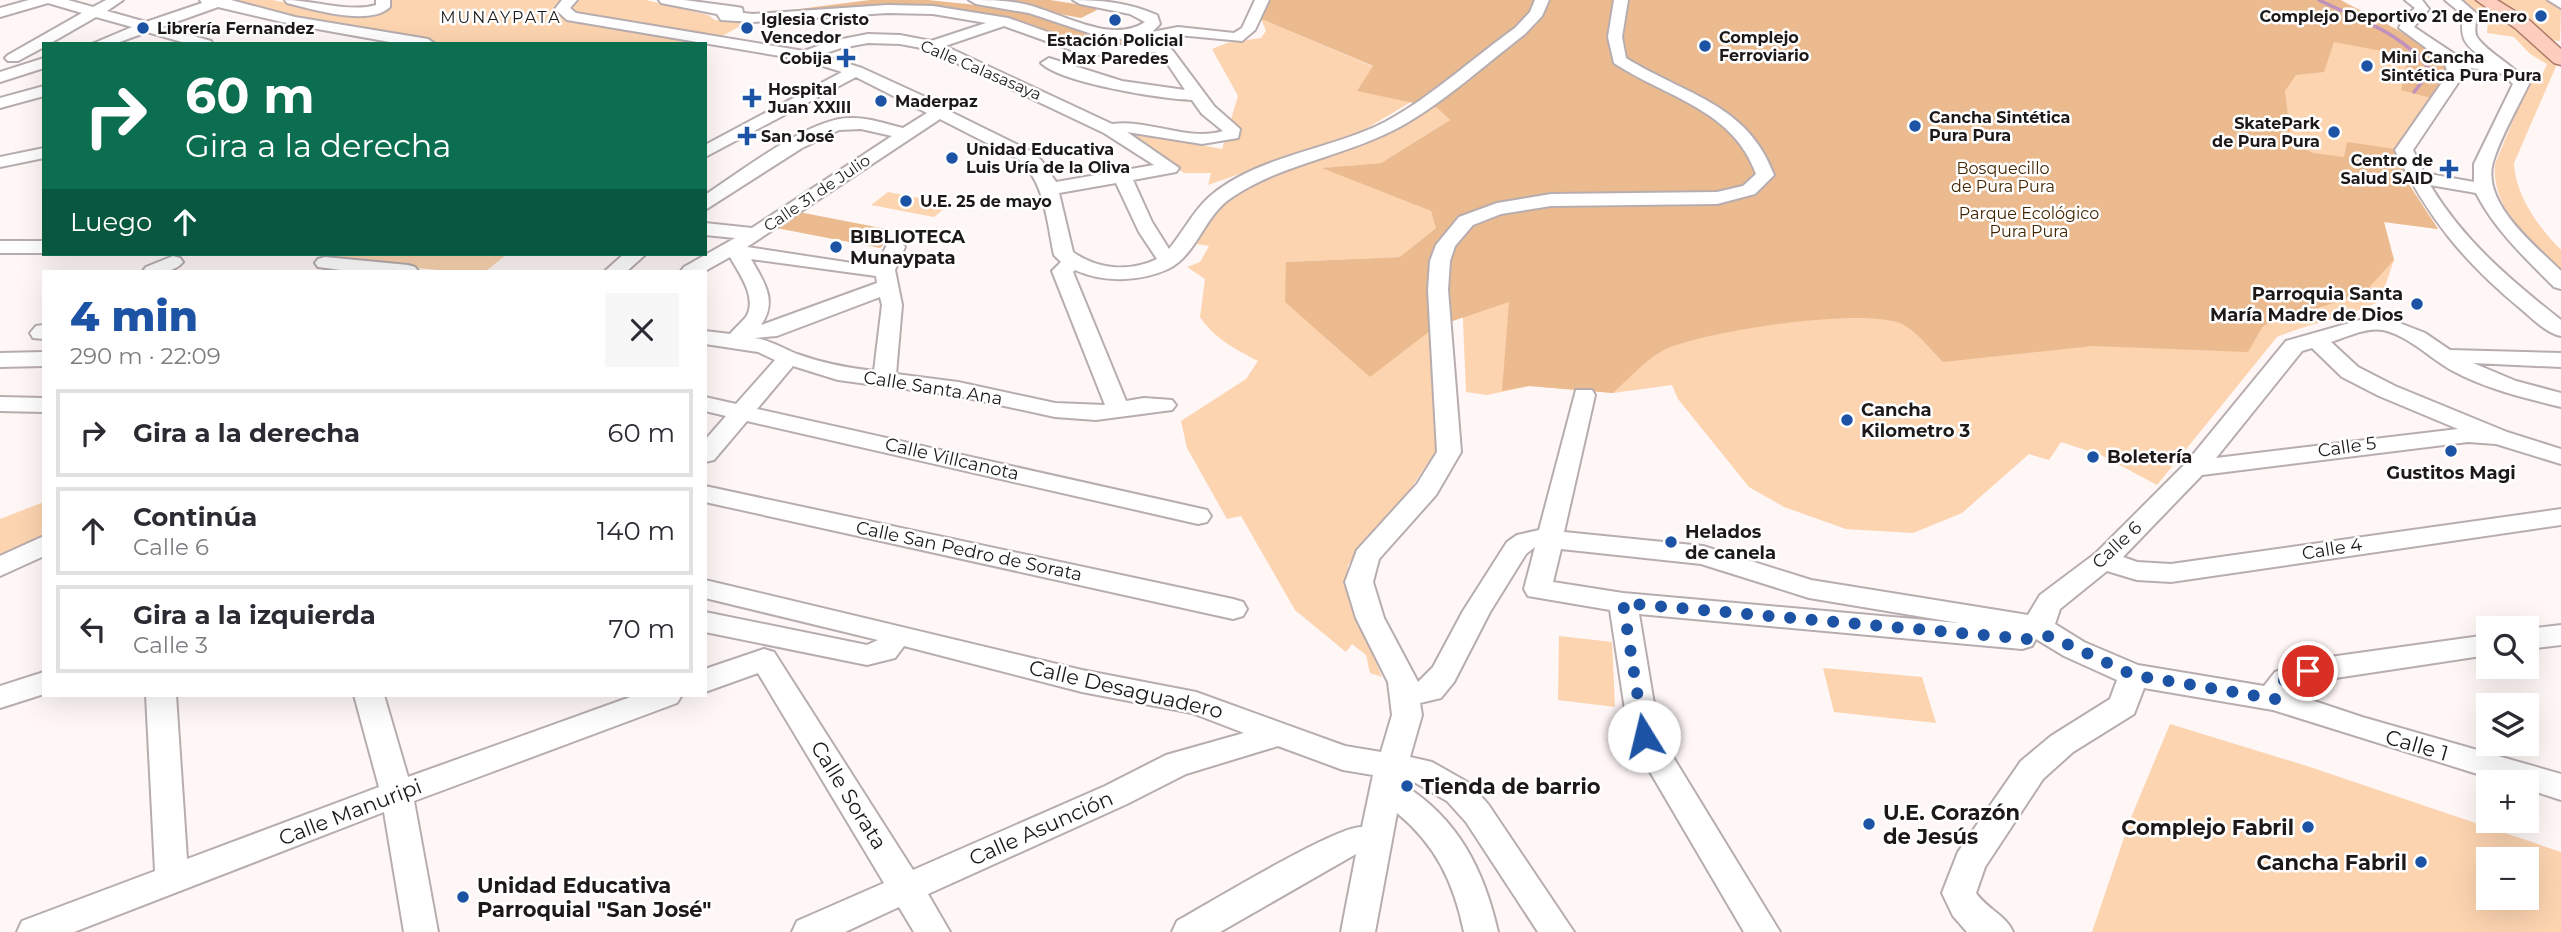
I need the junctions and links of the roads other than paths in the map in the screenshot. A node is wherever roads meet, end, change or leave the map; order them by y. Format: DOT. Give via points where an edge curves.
graph roads {
  1 [pos="44,0"];
  2 [pos="52,0"];
  3 [pos="116,0"];
  4 [pos="292,0"];
  5 [pos="383,0"];
  6 [pos="570,0"];
  7 [pos="666,0"];
  8 [pos="832,0"];
  9 [pos="976,0"];
  10 [pos="1080,0"];
  11 [pos="1262,0"];
  12 [pos="1542,0"];
  13 [pos="1621,0"];
  14 [pos="2485,0"];
  15 [pos="2555,0"];
  16 [pos="217,1"];
  17 [pos="2561,4"];
  18 [pos="2440,9"];
  19 [pos="864,10"];
  20 [pos="722,11"];
  21 [pos="96,12"];
  22 [pos="0,13"];
  23 [pos="1003,21"];
  24 [pos="148,27"];
  25 [pos="362,32"];
  26 [pos="1137,36"];
  27 [pos="868,38"];
  28 [pos="105,42"];
  29 [pos="199,42"];
  30 [pos="334,42"];
  31 [pos="406,42"];
  32 [pos="932,46"];
  33 [pos="1161,47"];
  34 [pos="1082,49"];
  35 [pos="6,56"];
  36 [pos="806,56"];
  37 [pos="2451,59"];
  38 [pos="2561,59"];
  39 [pos="1049,63"];
  40 [pos="41,66"];
  41 [pos="2508,70"];
  42 [pos="856,71"];
  43 [pos="0,78"];
  44 [pos="1008,80"];
  45 [pos="42,92"];
  46 [pos="1197,95"];
  47 [pos="0,103"];
  48 [pos="941,111"];
  49 [pos="1110,129"];
  50 [pos="905,134"];
  51 [pos="707,151"];
  52 [pos="42,153"];
  53 [pos="0,162"];
  54 [pos="42,170"];
  55 [pos="0,178"];
  56 [pos="1123,178"];
  57 [pos="2418,181"];
  58 [pos="1049,189"];
  59 [pos="2483,189"];
  60 [pos="707,203"];
  61 [pos="707,229"];
  62 [pos="756,234"];
  63 [pos="0,247"];
  64 [pos="42,247"];
  65 [pos="895,247"];
  66 [pos="732,251"];
  67 [pos="634,256"];
  68 [pos="1169,260"];
  69 [pos="175,262"];
  70 [pos="1073,262"];
  71 [pos="323,263"];
  72 [pos="155,270"];
  73 [pos="397,270"];
  74 [pos="616,270"];
  75 [pos="693,270"];
  76 [pos="887,278"];
  77 [pos="2561,283"];
  78 [pos="2561,330"];
  79 [pos="740,336"];
  80 [pos="707,337"];
  81 [pos="2316,340"];
  82 [pos="2443,355"];
  83 [pos="788,358"];
  84 [pos="42,359"];
  85 [pos="0,360"];
  86 [pos="2561,360"];
  87 [pos="884,379"];
  88 [pos="1584,395"];
  89 [pos="2561,400"];
  90 [pos="707,404"];
  91 [pos="42,405"];
  92 [pos="1164,405"];
  93 [pos="5,408"];
  94 [pos="1118,409"];
  95 [pos="740,412"];
  96 [pos="2499,437"];
  97 [pos="707,453"];
  98 [pos="2561,457"];
  99 [pos="2195,468"];
  100 [pos="707,494"];
  101 [pos="1198,516"];
  102 [pos="2559,519"];
  103 [pos="1550,539"];
  104 [pos="42,546"];
  105 [pos="2105,559"];
  106 [pos="0,567"];
  107 [pos="707,589"];
  108 [pos="1623,603"];
  109 [pos="1233,609"];
  110 [pos="707,622"];
  111 [pos="2045,632"];
  112 [pos="2561,635"];
  113 [pos="896,636"];
  114 [pos="2539,638"];
  115 [pos="2476,647"];
  116 [pos="2133,675"];
  117 [pos="707,680"];
  118 [pos="42,684"];
  119 [pos="1405,696"];
  120 [pos="0,697"];
  121 [pos="161,697"];
  122 [pos="370,697"];
  123 [pos="662,697"];
  124 [pos="2275,699"];
  125 [pos="1274,731"];
  126 [pos="1389,778"];
  127 [pos="2561,787"];
  128 [pos="397,794"];
  129 [pos="1375,842"];
  130 [pos="173,879"];
  131 [pos="908,888"];
  132 [pos="34,932"];
  133 [pos="421,932"];
  134 [pos="809,932"];
  135 [pos="933,932"];
  136 [pos="1189,932"];
  137 [pos="1358,932"];
  138 [pos="1481,932"];
  139 [pos="1557,932"];
  140 [pos="1763,932"];
  141 [pos="1996,932"];
  1 -- 22 [label="street"];
  2 -- 21 [label="street"];
  3 -- 21 [label="street"];
  4 -- 5 [label="street" via="361,12 379,10"];
  6 -- 36 [label="street" via="562,9 572,17"];
  7 -- 20 [label="street"];
  8 -- 20 [label="street"];
  9 -- 26 [label="street"];
  10 -- 26 [label="street" via="1152,18 1153,24"];
  11 -- 26 [label="street" via="1248,30 1237,38 1178,31"];
  12 -- 68 [label="street" via="1520,31 1399,121 1247,181 1221,196"];
  13 -- 119 [label="street" via="1615,37 1619,60 1730,123 1748,139 1765,175 1749,190 1717,198 1587,198 1518,204 1474,217 1450,240 1440,261 1438,290 1449,452 1427,489 1366,556 1359,582 1370,618 1397,666"];
  14 -- 38 [label="main road" via="2522,24"];
  15 -- 17 [label="street"];
  16 -- 24 [label="street"];
  16 -- 25 [label="street"];
  18 -- 37 [label="street" via="2408,22 2406,29"];
  18 -- 41 [label="street" via="2468,25 2469,36"];
  19 -- 20 [label="street" via="744,18 726,17"];
  19 -- 23 [label="street" via="933,10"];
  19 -- 27 [label="street"];
  21 -- 24 [label="street"];
  21 -- 35 [label="street"];
  23 -- 32 [label="street"];
  23 -- 34 [label="street"];
  24 -- 28 [label="street"];
  24 -- 29 [label="street"];
  25 -- 30 [label="street"];
  25 -- 31 [label="street"];
  26 -- 33 [label="street"];
  27 -- 32 [label="street, Calle Calasasaya" via="907,39"];
  27 -- 36 [label="street, Calle Calasasaya"];
  32 -- 44 [label="street, Calle Calasasaya"];
  33 -- 34 [label="street"];
  33 -- 46 [label="street"];
  34 -- 39 [label="street"];
  35 -- 40 [label="street"];
  36 -- 42 [label="street"];
  37 -- 41 [label="street"];
  37 -- 57 [label="street" via="2456,74 2404,150"];
  39 -- 44 [label="street"];
  39 -- 46 [label="street" via="1124,86"];
  40 -- 43 [label="street"];
  41 -- 59 [label="street" via="2521,84 2483,164"];
  42 -- 48 [label="street"];
  42 -- 51 [label="street"];
  44 -- 49 [label="street, Calle Calasasaya"];
  45 -- 47 [label="street"];
  46 -- 49 [label="street, Calle Calasasaya" via="1232,130 1229,136"];
  48 -- 50 [label="street, Calle 31 de Julio"];
  48 -- 58 [label="street" via="1024,155 1035,164"];
  49 -- 56 [label="street, Calle Calasasaya" via="1170,168"];
  50 -- 60 [label="street" via="837,125"];
  50 -- 62 [label="street, Calle 31 de Julio"];
  52 -- 53 [label="street"];
  54 -- 55 [label="street"];
  56 -- 58 [label="street"];
  56 -- 68 [label="street" via="1149,233"];
  57 -- 59 [label="street"];
  57 -- 78 [label="street" via="2465,249"];
  58 -- 70 [label="street" via="1060,247"];
  59 -- 77 [label="street" via="2513,234"];
  61 -- 62 [label="street"];
  62 -- 66 [label="street, Calle 31 de Julio"];
  63 -- 64 [label="street"];
  65 -- 76 [label="street"];
  66 -- 75 [label="street, Calle 31 de Julio"];
  66 -- 76 [label="street"];
  66 -- 79 [label="street" via="761,304"];
  67 -- 74 [label="street"];
  68 -- 70 [label="street" via="1125,273 1088,270"];
  69 -- 72 [label="street"];
  70 -- 94 [label="street" via="1062,271"];
  71 -- 73 [label="street"];
  76 -- 79 [label="street" via="762,333"];
  76 -- 87 [label="street" via="891,327"];
  79 -- 80 [label="street, Calle Santa Ana"];
  79 -- 83 [label="street, Calle Santa Ana"];
  81 -- 82 [label="street, Calle 6" via="2367,324 2387,324"];
  81 -- 96 [label="street" via="2350,372"];
  81 -- 99 [label="street, Calle 6" via="2288,352"];
  82 -- 86 [label="street"];
  82 -- 89 [label="street" via="2508,386"];
  83 -- 87 [label="street, Calle Santa Ana" via="838,373"];
  83 -- 95 [label="street"];
  84 -- 85 [label="street"];
  87 -- 94 [label="street, Calle Santa Ana" via="1077,413"];
  88 -- 103 [label="street"];
  90 -- 95 [label="street, Calle Villcanota"];
  91 -- 93 [label="street"];
  92 -- 94 [label="street, Calle Santa Ana"];
  95 -- 97 [label="street"];
  95 -- 101 [label="street, Calle Villcanota"];
  96 -- 98 [label="street"];
  96 -- 99 [label="street, Calle 5" via="2407,440"];
  99 -- 105 [label="street, Calle 6"];
  100 -- 109 [label="street, Calle San Pedro de Sorata"];
  102 -- 105 [label="street, Calle 4" via="2171,573 2124,570"];
  103 -- 108 [label="street" via="1538,589"];
  103 -- 111 [label="street" via="1703,555 1809,589"];
  103 -- 119 [label="street" via="1537,538 1516,548 1444,674 1431,690"];
  104 -- 106 [label="street"];
  105 -- 111 [label="street, Calle 6" via="2050,602 2042,615"];
  107 -- 113 [label="street, Calle Desaguadero"];
  108 -- 111 [label="street" via="2028,639"];
  108 -- 140 [label="street" via="1644,736"];
  110 -- 113 [label="street" via="867,655 885,651"];
  111 -- 116 [label="street"];
  112 -- 114 [label="street"];
  113 -- 125 [label="street, Calle Desaguadero" via="1196,703"];
  115 -- 124 [label="street" via="2308,671 2282,680"];
  116 -- 124 [label="street"];
  116 -- 141 [label="street" via="2123,706 2062,744 2032,770 1970,862 1959,893 1965,908"];
  117 -- 131 [label="street, Calle Sorata" via="764,659"];
  118 -- 120 [label="street"];
  119 -- 126 [label="street" via="1407,715"];
  121 -- 130 [label="street"];
  122 -- 128 [label="street"];
  123 -- 128 [label="street, Calle Manuripi"];
  124 -- 127 [label="street, Calle 1"];
  125 -- 126 [label="street, Calle Desaguadero"];
  125 -- 131 [label="street, Calle Asunción" via="1266,738 1177,764"];
  126 -- 129 [label="street"];
  126 -- 138 [label="street" via="1440,833 1475,896"];
  126 -- 139 [label="street, Calle Desaguadero" via="1421,771 1458,792"];
  128 -- 130 [label="street, Calle Manuripi"];
  128 -- 133 [label="street"];
  129 -- 136 [label="street" via="1356,840 1339,847"];
  129 -- 137 [label="street"];
  130 -- 132 [label="street, Calle Manuripi"];
  131 -- 134 [label="street, Calle Asunción"];
  131 -- 135 [label="street, Calle Sorata"];
}
